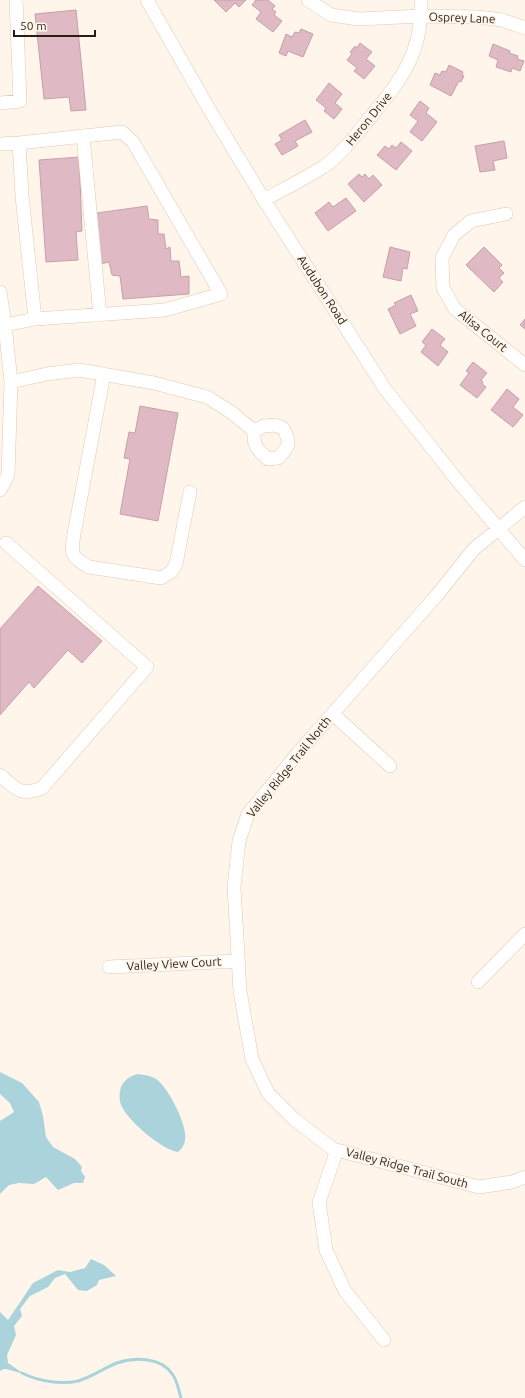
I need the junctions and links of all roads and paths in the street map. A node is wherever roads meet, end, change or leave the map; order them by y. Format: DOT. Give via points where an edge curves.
graph roads {
  1 [pos="16,0"];
  2 [pos="147,0"];
  3 [pos="308,0"];
  4 [pos="421,0"];
  5 [pos="422,16"];
  6 [pos="525,28"];
  7 [pos="0,103"];
  8 [pos="83,136"];
  9 [pos="0,144"];
  10 [pos="19,144"];
  11 [pos="264,200"];
  12 [pos="506,214"];
  13 [pos="0,292"];
  14 [pos="100,315"];
  15 [pos="35,319"];
  16 [pos="5,325"];
  17 [pos="525,365"];
  18 [pos="104,374"];
  19 [pos="11,382"];
  20 [pos="254,431"];
  21 [pos="0,490"];
  22 [pos="190,492"];
  23 [pos="525,507"];
  24 [pos="499,530"];
  25 [pos="2,543"];
  26 [pos="525,560"];
  27 [pos="333,714"];
  28 [pos="390,766"];
  29 [pos="0,775"];
  30 [pos="525,934"];
  31 [pos="238,961"];
  32 [pos="110,967"];
  33 [pos="478,982"];
  34 [pos="337,1150"];
  35 [pos="525,1177"];
  36 [pos="384,1340"];
  1 -- 7 [label="street" via="20,101"];
  2 -- 11 [label="street, Audubon Road"];
  3 -- 5 [label="street, Osprey Lane" via="331,15 359,19"];
  4 -- 5 [label="street, Heron Drive"];
  5 -- 6 [label="street, Osprey Lane" via="478,17 502,20"];
  5 -- 11 [label="street, Heron Drive" via="415,50 405,72 355,136 323,167"];
  8 -- 10 [label="street"];
  8 -- 14 [label="street"];
  8 -- 14 [label="street" via="122,132 133,142 221,294 165,310"];
  9 -- 10 [label="street"];
  10 -- 15 [label="street"];
  11 -- 24 [label="street, Audubon Road" via="385,389"];
  12 -- 17 [label="street, Alisa Court" via="471,221 454,235 442,258 443,288 455,309"];
  13 -- 16 [label="street"];
  14 -- 15 [label="street"];
  15 -- 16 [label="street"];
  16 -- 19 [label="street"];
  18 -- 19 [label="street" via="79,370"];
  18 -- 20 [label="street" via="154,383 207,398 231,412"];
  18 -- 22 [label="street" via="74,534 74,556 89,567 161,578 171,572 176,564"];
  19 -- 21 [label="street" via="8,475"];
  23 -- 24 [label="street"];
  24 -- 26 [label="street, Audubon Road"];
  24 -- 27 [label="street, Valley Ridge Trail North" via="474,549"];
  25 -- 29 [label="street" via="147,667 42,788 23,792"];
  27 -- 28 [label="street"];
  27 -- 31 [label="street, Valley Ridge Trail North" via="248,814 239,840 234,887"];
  30 -- 33 [label="street"];
  31 -- 32 [label="street, Valley View Court"];
  31 -- 34 [label="street, Valley Ridge Trail North" via="240,991 252,1059 268,1093 295,1120"];
  34 -- 35 [label="street, Valley Ridge Trail South" via="478,1187 512,1182"];
  34 -- 36 [label="street" via="319,1202 326,1250 345,1291"];
}
